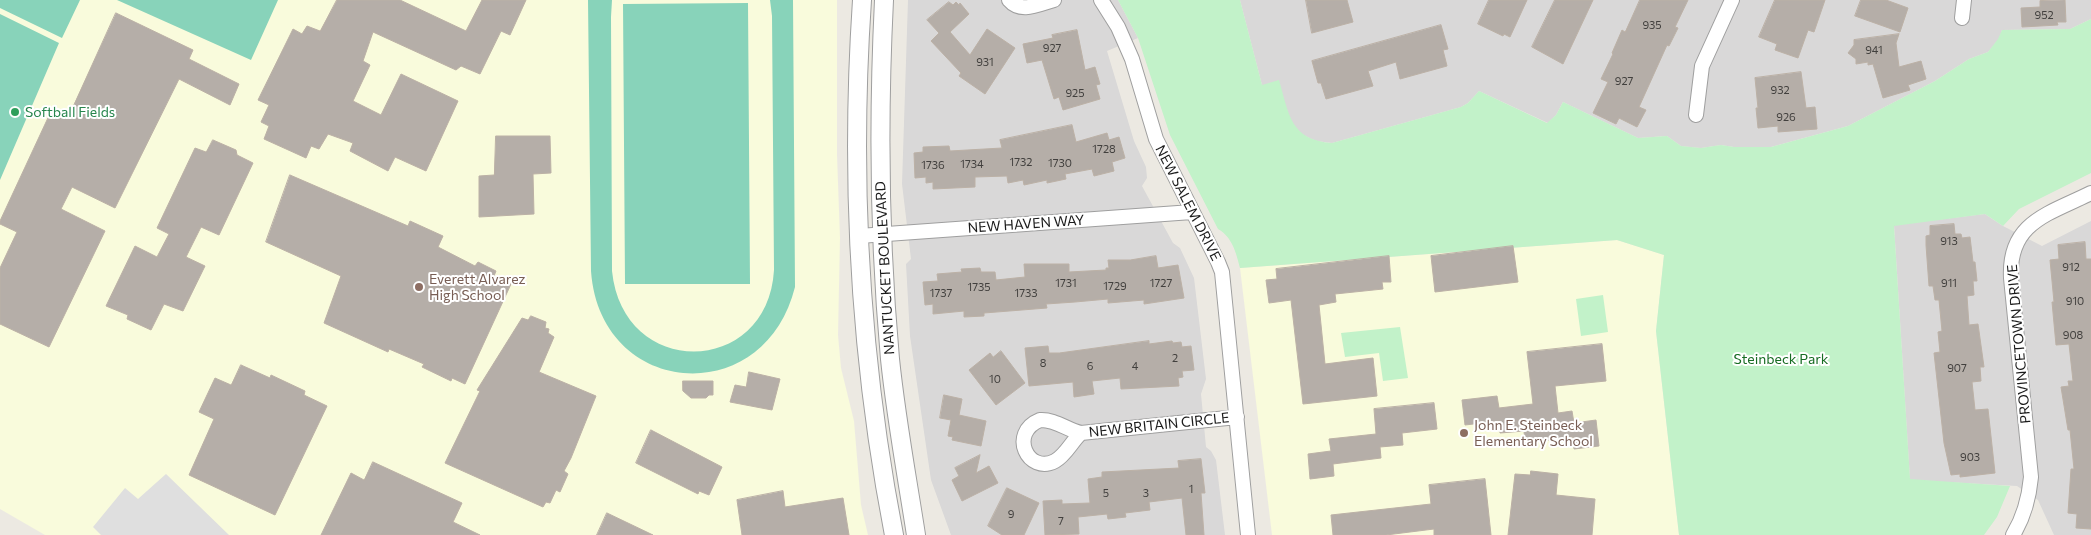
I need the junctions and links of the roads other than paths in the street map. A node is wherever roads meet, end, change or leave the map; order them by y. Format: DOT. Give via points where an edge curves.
graph roads {
  1 [pos="862,0"];
  2 [pos="884,0"];
  3 [pos="1009,0"];
  4 [pos="1054,0"];
  5 [pos="1101,0"];
  6 [pos="1732,0"];
  7 [pos="1964,0"];
  8 [pos="1962,18"];
  9 [pos="1696,115"];
  10 [pos="2091,193"];
  11 [pos="1192,212"];
  12 [pos="882,234"];
  13 [pos="860,236"];
  14 [pos="1237,417"];
  15 [pos="1082,433"];
  16 [pos="894,535"];
  17 [pos="916,535"];
  18 [pos="1248,535"];
  19 [pos="2013,535"];
  1 -- 13 [label="street, NANTUCKET BOULEVARD" via="857,119"];
  2 -- 12 [label="street, NANTUCKET BOULEVARD" via="879,146"];
  3 -- 4 [label="street" via="1021,8"];
  5 -- 11 [label="street, NEW SALEM DRIVE" via="1125,42 1156,139"];
  6 -- 9 [label="street" via="1702,66"];
  7 -- 8 [label="street"];
  10 -- 19 [label="street, PROVINCETOWN DRIVE" via="2032,224 2019,236 2011,257 2030,477 2025,508"];
  11 -- 12 [label="street, NEW HAVEN WAY"];
  11 -- 14 [label="street, NEW SALEM DRIVE" via="1222,272"];
  12 -- 13 [label="street, NEW HAVEN WAY"];
  12 -- 17 [label="street, NANTUCKET BOULEVARD" via="890,361"];
  13 -- 16 [label="street, NANTUCKET BOULEVARD" via="873,393"];
  14 -- 15 [label="street, NEW BRITAIN CIRCLE"];
  14 -- 18 [label="street, NEW SALEM DRIVE"];
}
